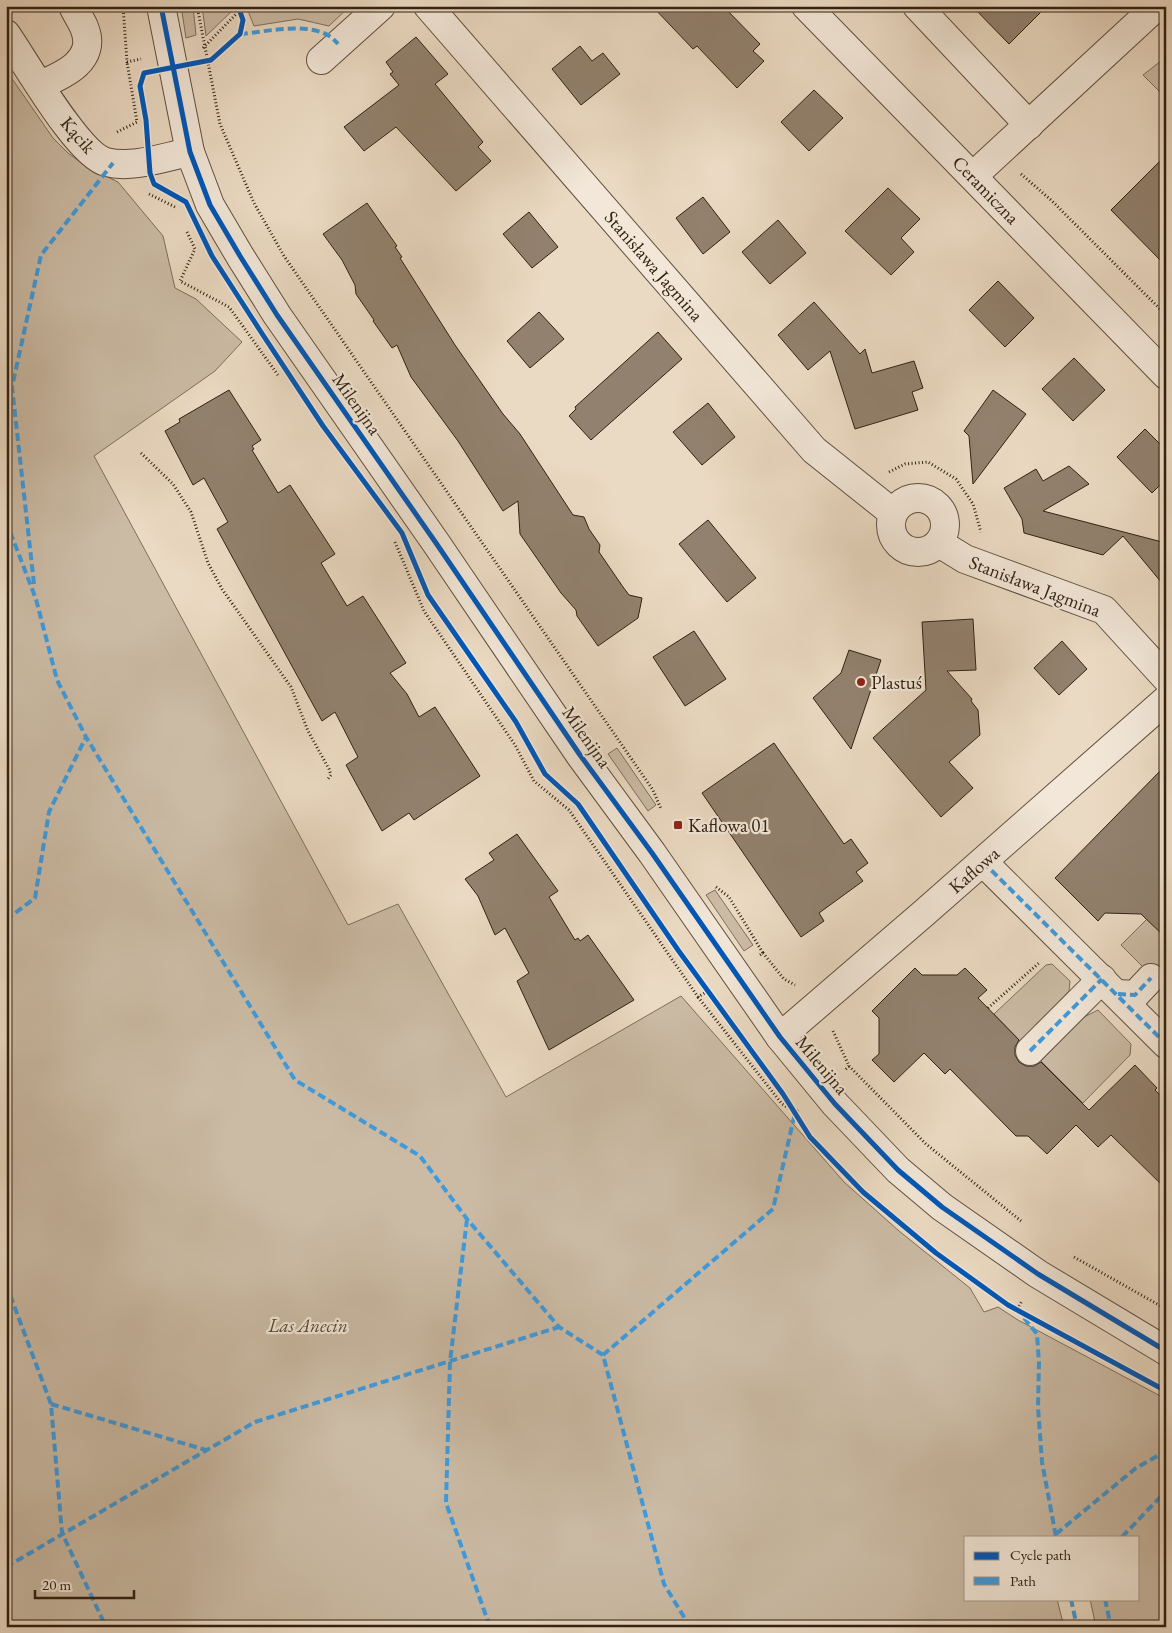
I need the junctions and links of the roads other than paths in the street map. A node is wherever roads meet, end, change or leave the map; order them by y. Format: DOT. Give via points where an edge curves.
graph roads {
  1 [pos="73,6"];
  2 [pos="161,6"];
  3 [pos="381,6"];
  4 [pos="428,6"];
  5 [pos="806,6"];
  6 [pos="917,6"];
  7 [pos="1157,6"];
  8 [pos="6,34"];
  9 [pos="321,60"];
  10 [pos="40,85"];
  11 [pos="1029,125"];
  12 [pos="190,152"];
  13 [pos="973,176"];
  14 [pos="1166,375"];
  15 [pos="893,513"];
  16 [pos="939,543"];
  17 [pos="1166,678"];
  18 [pos="1166,700"];
  19 [pos="983,862"];
  20 [pos="1151,978"];
  21 [pos="1110,987"];
  22 [pos="780,1037"];
  23 [pos="1166,1044"];
  24 [pos="1030,1051"];
  25 [pos="1166,1351"];
  1 -- 10 [label="street" via="85,28 87,48 82,59 68,73"];
  2 -- 12 [label="street, Milenijna"];
  3 -- 9 [label="street"];
  4 -- 15 [label="street, Stanisława Jagmina" via="814,450"];
  5 -- 13 [label="street, Ceramiczna"];
  6 -- 11 [label="street"];
  7 -- 11 [label="street"];
  8 -- 10 [label="street, Kącik"];
  10 -- 12 [label="street, Kącik" via="71,134 92,155 106,162 123,164"];
  11 -- 13 [label="street"];
  12 -- 22 [label="street, Milenijna" via="210,205 277,315 580,755"];
  13 -- 14 [label="street, Ceramiczna"];
  15 -- 16 [label="street" via="891,532 902,548 922,553"];
  15 -- 16 [label="street" via="900,504 918,498 929,500 937,506 945,524"];
  16 -- 17 [label="street, Stanisława Jagmina" via="965,559 1104,610"];
  18 -- 19 [label="street, Kaflowa"];
  19 -- 21 [label="street"];
  19 -- 22 [label="street, Kaflowa"];
  20 -- 21 [label="street" via="1135,995"];
  21 -- 23 [label="street"];
  21 -- 24 [label="street"];
  22 -- 25 [label="street, Milenijna" via="824,1091 898,1170 942,1207 1038,1274"];
}
